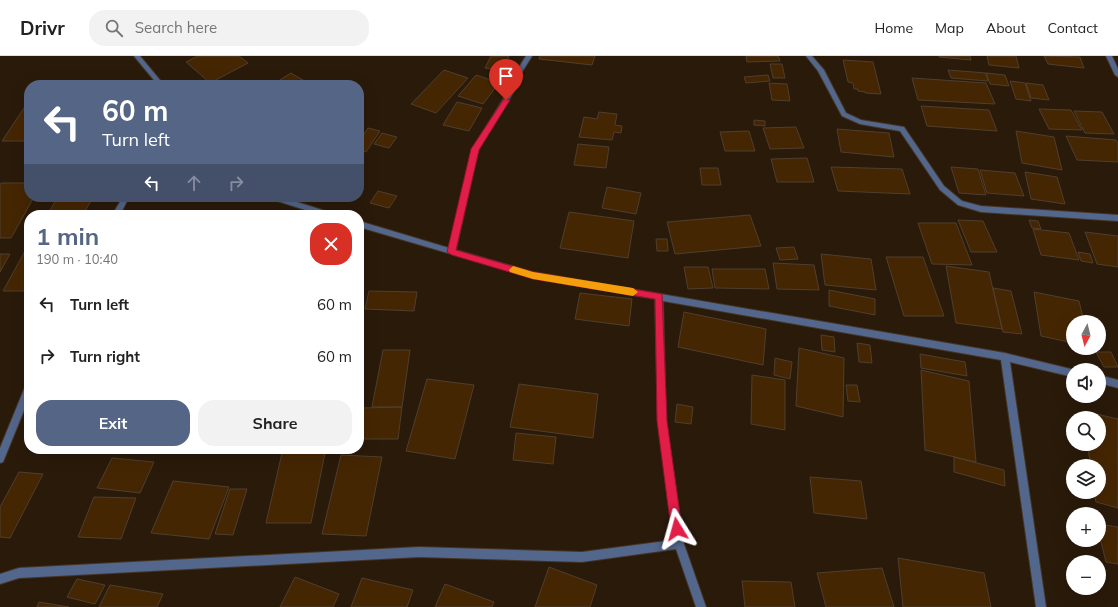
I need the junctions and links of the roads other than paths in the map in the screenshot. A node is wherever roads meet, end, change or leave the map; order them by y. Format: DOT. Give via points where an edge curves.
graph roads {
  1 [pos="137,56"];
  2 [pos="529,56"];
  3 [pos="809,56"];
  4 [pos="1109,56"];
  5 [pos="1118,75"];
  6 [pos="157,80"];
  7 [pos="289,202"];
  8 [pos="313,210"];
  9 [pos="1118,218"];
  10 [pos="364,226"];
  11 [pos="452,252"];
  12 [pos="659,297"];
  13 [pos="1005,357"];
  14 [pos="1066,371"];
  15 [pos="1106,381"];
  16 [pos="1118,384"];
  17 [pos="24,399"];
  18 [pos="0,459"];
  19 [pos="679,544"];
  20 [pos="0,579"];
  21 [pos="701,607"];
  22 [pos="1041,607"];
  1 -- 6 [label="street"];
  2 -- 11 [label="street" via="518,72 512,90 475,149"];
  3 -- 9 [label="street" via="821,70 844,114 860,122 902,129 942,188 960,203 981,209"];
  4 -- 5 [label="street"];
  7 -- 8 [label="street"];
  10 -- 11 [label="street"];
  11 -- 12 [label="street" via="533,275"];
  12 -- 13 [label="street"];
  12 -- 19 [label="street" via="662,421"];
  13 -- 14 [label="street"];
  13 -- 22 [label="street"];
  15 -- 16 [label="street"];
  17 -- 18 [label="street"];
  19 -- 20 [label="street" via="582,556 419,552 19,573"];
  19 -- 21 [label="street"];
}
